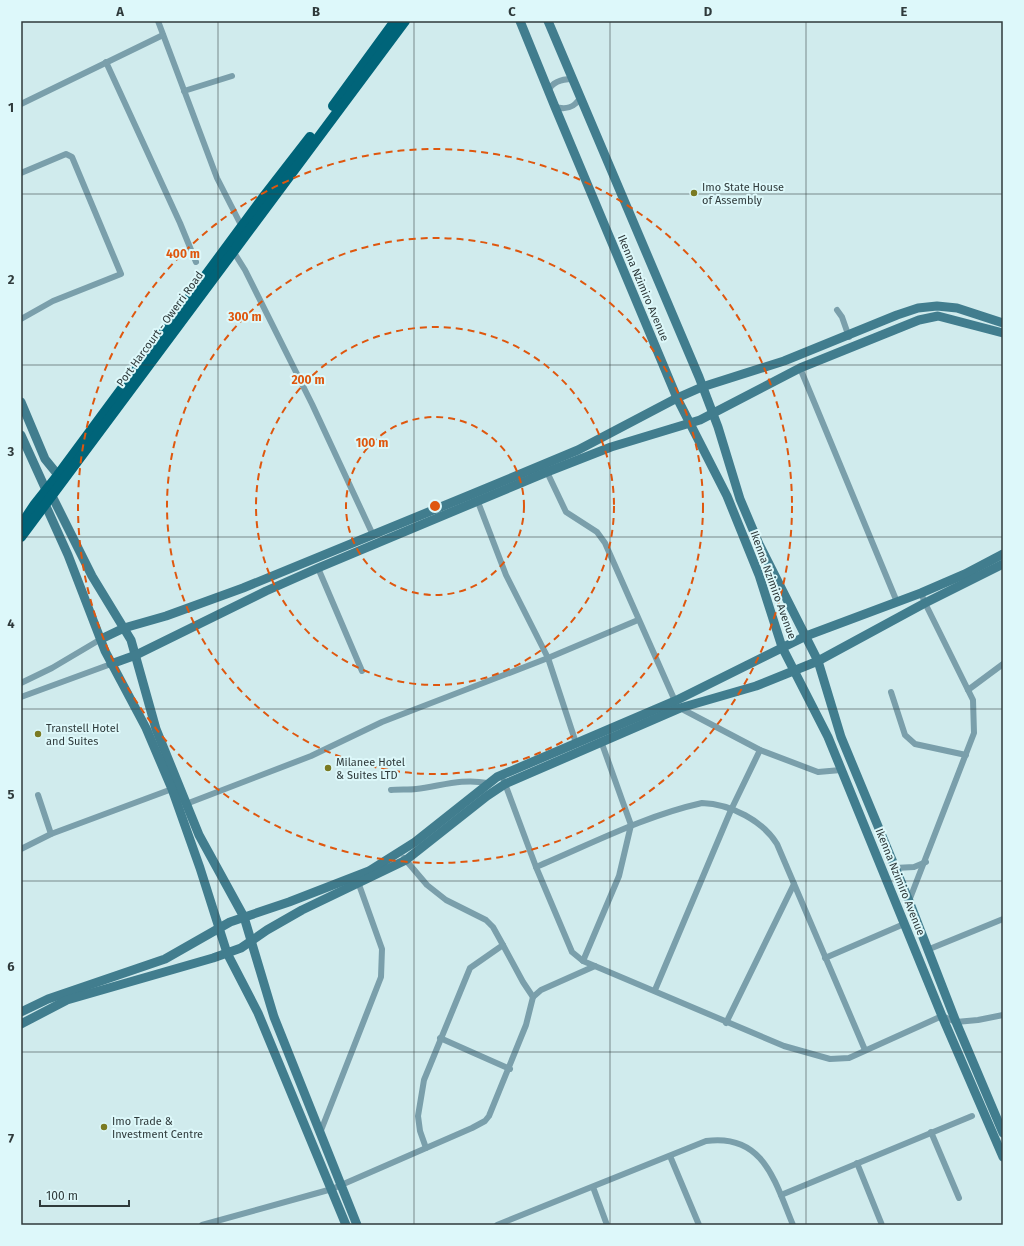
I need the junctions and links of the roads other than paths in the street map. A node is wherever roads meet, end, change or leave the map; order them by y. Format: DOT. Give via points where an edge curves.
graph roads {
  1 [pos="158,21"];
  2 [pos="394,21"];
  3 [pos="405,21"];
  4 [pos="520,21"];
  5 [pos="548,21"];
  6 [pos="163,35"];
  7 [pos="106,62"];
  8 [pos="232,76"];
  9 [pos="572,79"];
  10 [pos="184,91"];
  11 [pos="548,91"];
  12 [pos="580,98"];
  13 [pos="21,104"];
  14 [pos="555,107"];
  15 [pos="21,173"];
  16 [pos="242,227"];
  17 [pos="233,251"];
  18 [pos="196,262"];
  19 [pos="928,307"];
  20 [pos="837,310"];
  21 [pos="928,317"];
  22 [pos="21,319"];
  23 [pos="1003,323"];
  24 [pos="1003,333"];
  25 [pos="848,337"];
  26 [pos="800,368"];
  27 [pos="702,387"];
  28 [pos="676,398"];
  29 [pos="21,402"];
  30 [pos="713,414"];
  31 [pos="688,424"];
  32 [pos="21,435"];
  33 [pos="547,472"];
  34 [pos="58,475"];
  35 [pos="49,493"];
  36 [pos="478,502"];
  37 [pos="45,504"];
  38 [pos="21,525"];
  39 [pos="373,535"];
  40 [pos="21,537"];
  41 [pos="1003,554"];
  42 [pos="1003,564"];
  43 [pos="318,568"];
  44 [pos="921,593"];
  45 [pos="897,602"];
  46 [pos="925,603"];
  47 [pos="638,620"];
  48 [pos="124,628"];
  49 [pos="806,636"];
  50 [pos="101,640"];
  51 [pos="782,647"];
  52 [pos="136,655"];
  53 [pos="548,658"];
  54 [pos="818,661"];
  55 [pos="111,664"];
  56 [pos="1003,664"];
  57 [pos="362,671"];
  58 [pos="794,672"];
  59 [pos="21,683"];
  60 [pos="968,690"];
  61 [pos="891,692"];
  62 [pos="21,697"];
  63 [pos="678,704"];
  64 [pos="601,741"];
  65 [pos="576,743"];
  66 [pos="760,750"];
  67 [pos="966,755"];
  68 [pos="842,770"];
  69 [pos="504,779"];
  70 [pos="488,783"];
  71 [pos="172,789"];
  72 [pos="391,790"];
  73 [pos="38,795"];
  74 [pos="186,804"];
  75 [pos="731,810"];
  76 [pos="632,825"];
  77 [pos="51,834"];
  78 [pos="21,849"];
  79 [pos="399,853"];
  80 [pos="406,860"];
  81 [pos="926,862"];
  82 [pos="536,867"];
  83 [pos="895,868"];
  84 [pos="357,880"];
  85 [pos="794,884"];
  86 [pos="909,901"];
  87 [pos="244,917"];
  88 [pos="1003,919"];
  89 [pos="904,924"];
  90 [pos="218,929"];
  91 [pos="251,941"];
  92 [pos="503,945"];
  93 [pos="927,950"];
  94 [pos="226,953"];
  95 [pos="825,958"];
  96 [pos="583,961"];
  97 [pos="595,966"];
  98 [pos="655,990"];
  99 [pos="533,997"];
  100 [pos="21,1012"];
  101 [pos="1003,1015"];
  102 [pos="942,1016"];
  103 [pos="956,1022"];
  104 [pos="726,1023"];
  105 [pos="21,1024"];
  106 [pos="440,1038"];
  107 [pos="865,1050"];
  108 [pos="510,1069"];
  109 [pos="972,1116"];
  110 [pos="931,1132"];
  111 [pos="320,1133"];
  112 [pos="1003,1133"];
  113 [pos="426,1148"];
  114 [pos="670,1156"];
  115 [pos="1003,1157"];
  116 [pos="857,1163"];
  117 [pos="593,1187"];
  118 [pos="336,1188"];
  119 [pos="781,1195"];
  120 [pos="959,1198"];
  121 [pos="517,1218"];
  122 [pos="202,1225"];
  123 [pos="346,1225"];
  124 [pos="356,1225"];
  125 [pos="497,1225"];
  126 [pos="520,1225"];
  127 [pos="607,1225"];
  128 [pos="699,1225"];
  129 [pos="793,1225"];
  130 [pos="882,1225"];
  1 -- 6 [label="street"];
  2 -- 16 [label="main road, Port Harcourt - Owerri Road"];
  3 -- 17 [label="main road, Port Harcourt - Owerri Road"];
  4 -- 11 [label="street, Ikenna Nzimiro Avenue"];
  5 -- 9 [label="street, Ikenna Nzimiro Avenue"];
  6 -- 7 [label="street"];
  6 -- 10 [label="street"];
  7 -- 13 [label="street"];
  7 -- 18 [label="street"];
  8 -- 10 [label="street"];
  9 -- 11 [label="street" via="560,80 550,86"];
  9 -- 12 [label="street, Ikenna Nzimiro Avenue"];
  10 -- 16 [label="street" via="217,178"];
  11 -- 14 [label="street, Ikenna Nzimiro Avenue"];
  12 -- 14 [label="street" via="577,104 570,108"];
  12 -- 27 [label="street, Ikenna Nzimiro Avenue"];
  14 -- 28 [label="street, Ikenna Nzimiro Avenue"];
  15 -- 22 [label="street" via="66,154 72,156 121,274 53,301"];
  16 -- 34 [label="main road, Port Harcourt - Owerri Road"];
  17 -- 35 [label="main road, Port Harcourt - Owerri Road"];
  17 -- 39 [label="street" via="312,404"];
  19 -- 21 [label="street"];
  19 -- 23 [label="street" via="957,308"];
  19 -- 25 [label="street" via="897,315"];
  20 -- 25 [label="street"];
  21 -- 24 [label="street" via="948,318"];
  21 -- 26 [label="street"];
  25 -- 27 [label="street"];
  26 -- 30 [label="street"];
  26 -- 45 [label="street"];
  27 -- 28 [label="street"];
  27 -- 30 [label="street, Ikenna Nzimiro Avenue"];
  28 -- 31 [label="street, Ikenna Nzimiro Avenue"];
  28 -- 39 [label="street" via="578,450"];
  29 -- 34 [label="street" via="44,459"];
  30 -- 31 [label="street"];
  30 -- 49 [label="street, Ikenna Nzimiro Avenue" via="740,499 759,544"];
  31 -- 33 [label="street" via="618,445"];
  31 -- 51 [label="street, Ikenna Nzimiro Avenue" via="730,504 759,575"];
  32 -- 35 [label="street"];
  33 -- 36 [label="street"];
  33 -- 47 [label="street" via="566,512 597,532 605,543"];
  34 -- 35 [label="main road, Port Harcourt - Owerri Road"];
  35 -- 37 [label="main road, Port Harcourt - Owerri Road"];
  35 -- 38 [label="main road, Port Harcourt - Owerri Road"];
  35 -- 48 [label="street" via="92,576"];
  36 -- 43 [label="street"];
  36 -- 53 [label="street" via="506,575"];
  37 -- 40 [label="main road, Port Harcourt - Owerri Road"];
  37 -- 50 [label="street"];
  39 -- 48 [label="street" via="243,588 166,616"];
  41 -- 44 [label="street"];
  42 -- 46 [label="street"];
  43 -- 52 [label="street"];
  43 -- 57 [label="street"];
  44 -- 45 [label="street"];
  44 -- 46 [label="street"];
  45 -- 49 [label="street"];
  46 -- 54 [label="street"];
  46 -- 60 [label="street"];
  47 -- 53 [label="street"];
  47 -- 63 [label="street"];
  48 -- 50 [label="street"];
  48 -- 52 [label="street"];
  49 -- 51 [label="street"];
  49 -- 54 [label="street, Ikenna Nzimiro Avenue"];
  50 -- 55 [label="street"];
  50 -- 59 [label="street"];
  51 -- 58 [label="street, Ikenna Nzimiro Avenue"];
  51 -- 63 [label="street"];
  52 -- 55 [label="street"];
  52 -- 74 [label="street" via="152,716"];
  53 -- 65 [label="street"];
  53 -- 74 [label="street" via="382,722 310,756"];
  54 -- 58 [label="street"];
  54 -- 83 [label="street, Ikenna Nzimiro Avenue" via="841,737"];
  55 -- 62 [label="street"];
  55 -- 71 [label="street" via="146,728"];
  56 -- 60 [label="street"];
  58 -- 63 [label="street" via="756,686"];
  58 -- 68 [label="street, Ikenna Nzimiro Avenue"];
  60 -- 67 [label="street" via="973,700 974,733"];
  61 -- 67 [label="street" via="905,735 915,744"];
  63 -- 64 [label="street"];
  63 -- 65 [label="street"];
  63 -- 66 [label="street"];
  64 -- 69 [label="street"];
  64 -- 76 [label="street"];
  65 -- 69 [label="street"];
  66 -- 68 [label="street" via="818,772"];
  66 -- 75 [label="street"];
  67 -- 81 [label="street"];
  68 -- 89 [label="street, Ikenna Nzimiro Avenue"];
  69 -- 70 [label="street"];
  69 -- 80 [label="street" via="487,796"];
  69 -- 82 [label="street"];
  70 -- 72 [label="street" via="460,780 416,789"];
  70 -- 79 [label="street"];
  71 -- 77 [label="street"];
  71 -- 90 [label="street"];
  73 -- 77 [label="street"];
  74 -- 87 [label="street" via="199,836"];
  75 -- 76 [label="street" via="712,803 702,803"];
  75 -- 85 [label="street" via="759,823 770,832"];
  75 -- 98 [label="street"];
  76 -- 82 [label="street"];
  76 -- 96 [label="street" via="619,876"];
  77 -- 78 [label="street"];
  79 -- 80 [label="street"];
  79 -- 84 [label="street"];
  80 -- 84 [label="street"];
  80 -- 92 [label="street" via="427,885 446,900 486,920"];
  81 -- 83 [label="street" via="914,867"];
  81 -- 86 [label="street"];
  82 -- 96 [label="street" via="572,952"];
  83 -- 86 [label="street, Ikenna Nzimiro Avenue"];
  84 -- 87 [label="street"];
  84 -- 91 [label="street"];
  84 -- 111 [label="street" via="382,949 382,977"];
  85 -- 95 [label="street"];
  85 -- 104 [label="street"];
  86 -- 93 [label="street, Ikenna Nzimiro Avenue"];
  87 -- 90 [label="street"];
  87 -- 91 [label="street"];
  88 -- 93 [label="street"];
  89 -- 95 [label="street"];
  89 -- 102 [label="street, Ikenna Nzimiro Avenue"];
  90 -- 94 [label="street"];
  90 -- 100 [label="street" via="165,958 48,999"];
  91 -- 94 [label="street"];
  91 -- 111 [label="street" via="274,1017"];
  92 -- 99 [label="street"];
  92 -- 106 [label="street" via="470,968"];
  93 -- 103 [label="street, Ikenna Nzimiro Avenue"];
  94 -- 105 [label="street" via="68,1000"];
  94 -- 118 [label="street" via="258,1013"];
  95 -- 107 [label="street"];
  96 -- 97 [label="street"];
  97 -- 98 [label="street"];
  97 -- 99 [label="street" via="541,990"];
  98 -- 104 [label="street"];
  99 -- 108 [label="street" via="526,1026"];
  101 -- 103 [label="street"];
  102 -- 103 [label="street"];
  102 -- 107 [label="street"];
  102 -- 115 [label="street, Ikenna Nzimiro Avenue"];
  103 -- 112 [label="street, Ikenna Nzimiro Avenue"];
  104 -- 107 [label="street" via="784,1046 830,1059 849,1058"];
  106 -- 108 [label="street"];
  106 -- 113 [label="street" via="424,1080 418,1116"];
  108 -- 113 [label="street" via="485,1121"];
  109 -- 110 [label="street"];
  110 -- 116 [label="street"];
  110 -- 120 [label="street"];
  111 -- 118 [label="street"];
  113 -- 118 [label="street"];
  114 -- 117 [label="street"];
  114 -- 119 [label="street" via="706,1141 732,1142 761,1159 770,1170"];
  114 -- 128 [label="street"];
  116 -- 119 [label="street"];
  116 -- 130 [label="street"];
  117 -- 121 [label="street"];
  117 -- 127 [label="street"];
  118 -- 122 [label="street"];
  118 -- 123 [label="street"];
  118 -- 124 [label="street"];
  119 -- 129 [label="street"];
  121 -- 125 [label="street"];
  121 -- 126 [label="street"];
}
